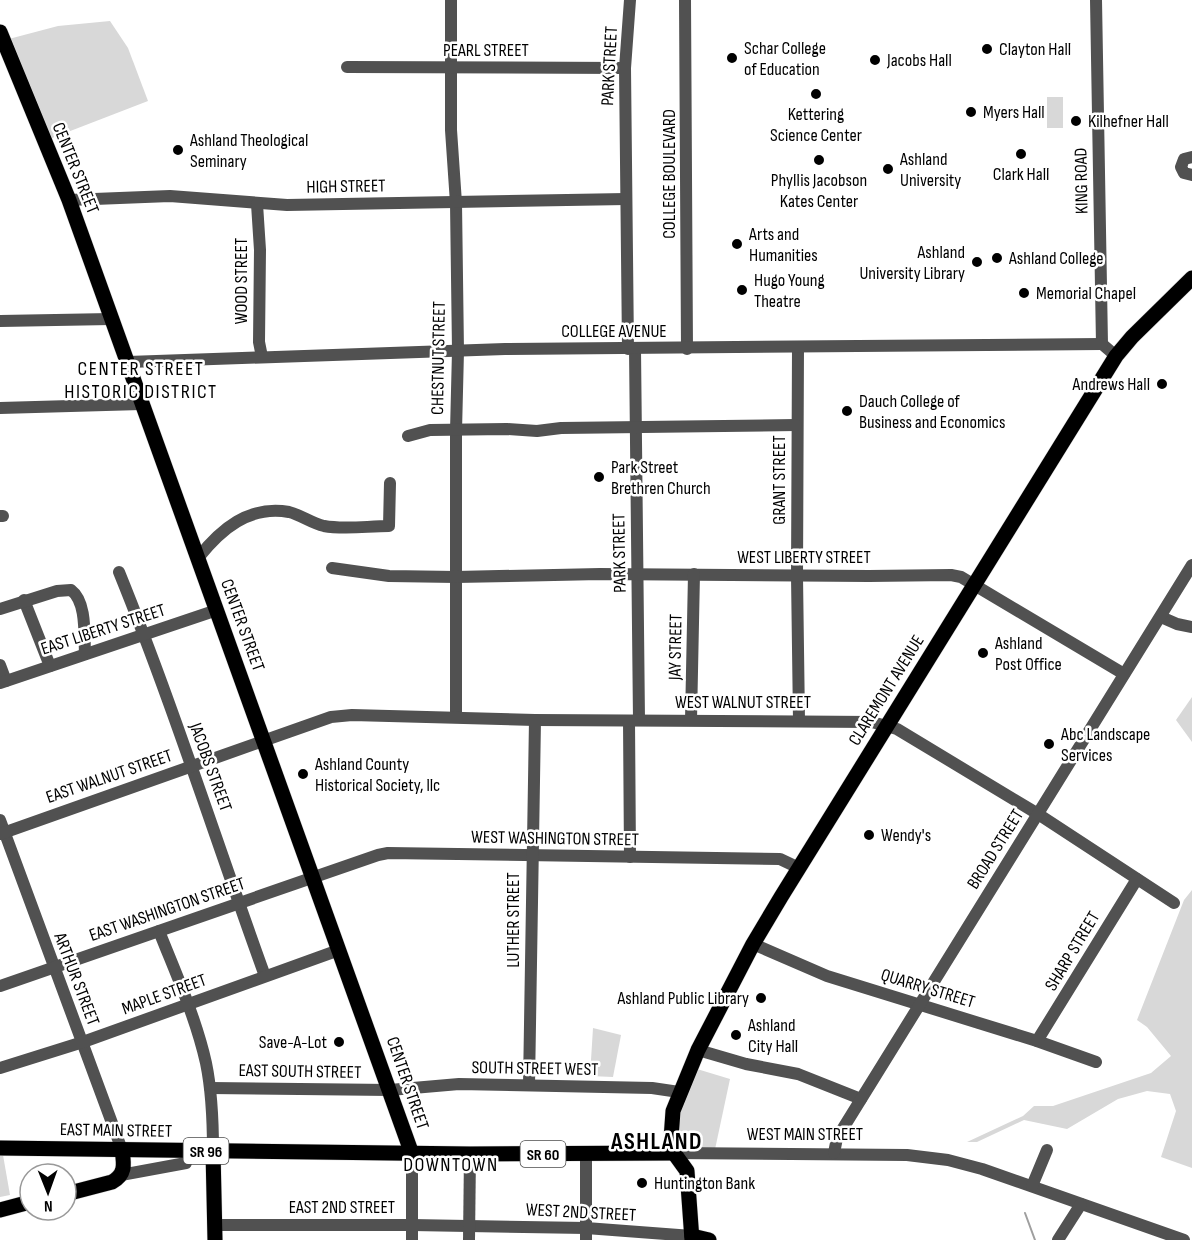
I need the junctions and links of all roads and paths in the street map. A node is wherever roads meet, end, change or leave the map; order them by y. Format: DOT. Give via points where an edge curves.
graph roads {
  1 [pos="451,0"];
  2 [pos="630,0"];
  3 [pos="686,0"];
  4 [pos="1096,0"];
  5 [pos="0,32"];
  6 [pos="347,67"];
  7 [pos="452,68"];
  8 [pos="625,68"];
  9 [pos="1192,157"];
  10 [pos="1192,175"];
  11 [pos="626,199"];
  12 [pos="69,200"];
  13 [pos="456,203"];
  14 [pos="257,204"];
  15 [pos="1192,278"];
  16 [pos="111,319"];
  17 [pos="0,321"];
  18 [pos="1102,344"];
  19 [pos="798,347"];
  20 [pos="632,349"];
  21 [pos="687,349"];
  22 [pos="458,351"];
  23 [pos="1116,356"];
  24 [pos="262,357"];
  25 [pos="128,362"];
  26 [pos="141,404"];
  27 [pos="0,408"];
  28 [pos="796,425"];
  29 [pos="636,427"];
  30 [pos="456,431"];
  31 [pos="408,436"];
  32 [pos="390,483"];
  33 [pos="198,558"];
  34 [pos="1192,566"];
  35 [pos="332,568"];
  36 [pos="118,572"];
  37 [pos="637,574"];
  38 [pos="694,574"];
  39 [pos="797,576"];
  40 [pos="456,577"];
  41 [pos="974,585"];
  42 [pos="24,600"];
  43 [pos="0,609"];
  44 [pos="217,610"];
  45 [pos="1161,617"];
  46 [pos="1192,627"];
  47 [pos="144,634"];
  48 [pos="85,654"];
  49 [pos="0,665"];
  50 [pos="50,666"];
  51 [pos="1125,674"];
  52 [pos="3,682"];
  53 [pos="456,717"];
  54 [pos="535,720"];
  55 [pos="634,720"];
  56 [pos="691,720"];
  57 [pos="799,721"];
  58 [pos="887,726"];
  59 [pos="265,741"];
  60 [pos="192,766"];
  61 [pos="1038,814"];
  62 [pos="1,829"];
  63 [pos="531,856"];
  64 [pos="630,857"];
  65 [pos="799,868"];
  66 [pos="313,878"];
  67 [pos="1137,879"];
  68 [pos="239,903"];
  69 [pos="1174,903"];
  70 [pos="159,931"];
  71 [pos="753,944"];
  72 [pos="339,950"];
  73 [pos="53,968"];
  74 [pos="265,976"];
  75 [pos="0,986"];
  76 [pos="187,1004"];
  77 [pos="920,1004"];
  78 [pos="1037,1041"];
  79 [pos="83,1042"];
  80 [pos="698,1050"];
  81 [pos="1096,1062"];
  82 [pos="0,1068"];
  83 [pos="529,1085"];
  84 [pos="210,1088"];
  85 [pos="390,1090"];
  86 [pos="679,1092"];
  87 [pos="861,1099"];
  88 [pos="0,1148"];
  89 [pos="122,1150"];
  90 [pos="1047,1150"];
  91 [pos="213,1151"];
  92 [pos="674,1153"];
  93 [pos="412,1154"];
  94 [pos="470,1154"];
  95 [pos="586,1154"];
  96 [pos="834,1154"];
  97 [pos="186,1163"];
  98 [pos="121,1175"];
  99 [pos="1032,1186"];
  100 [pos="78,1191"];
  101 [pos="1082,1204"];
  102 [pos="18,1206"];
  103 [pos="0,1210"];
  104 [pos="412,1225"];
  105 [pos="470,1226"];
  106 [pos="215,1233"];
  107 [pos="586,1234"];
  108 [pos="692,1238"];
  109 [pos="412,1240"];
  110 [pos="470,1240"];
  111 [pos="709,1240"];
  112 [pos="1058,1240"];
  113 [pos="1184,1240"];
  1 -- 7 [label="street, CHESTNUT STREET"];
  2 -- 8 [label="street, PARK STREET"];
  3 -- 21 [label="street, COLLEGE BOULEVARD"];
  4 -- 18 [label="street, KING ROAD"];
  5 -- 12 [label="main road, CENTER STREET"];
  6 -- 7 [label="street, PEARL STREET"];
  7 -- 8 [label="street, PEARL STREET"];
  7 -- 13 [label="street, CHESTNUT STREET"];
  8 -- 11 [label="street, PARK STREET"];
  9 -- 10 [label="street" via="1185,159 1181,167 1184,173"];
  11 -- 13 [label="street, HIGH STREET"];
  11 -- 20 [label="street, PARK STREET"];
  12 -- 14 [label="street, HIGH STREET" via="170,196"];
  12 -- 16 [label="main road, CENTER STREET"];
  13 -- 14 [label="street, HIGH STREET"];
  13 -- 22 [label="street, CHESTNUT STREET"];
  14 -- 24 [label="street, WOOD STREET"];
  15 -- 23 [label="main road, CLAREMONT AVENUE"];
  16 -- 17 [label="street"];
  16 -- 25 [label="main road, CENTER STREET"];
  18 -- 19 [label="street, COLLEGE AVENUE"];
  18 -- 23 [label="street"];
  19 -- 21 [label="street, COLLEGE AVENUE"];
  19 -- 28 [label="street, GRANT STREET"];
  20 -- 21 [label="street, COLLEGE AVENUE"];
  20 -- 22 [label="street, COLLEGE AVENUE"];
  20 -- 29 [label="street, PARK STREET"];
  22 -- 24 [label="street, COLLEGE AVENUE"];
  22 -- 30 [label="street, CHESTNUT STREET"];
  23 -- 41 [label="main road, CLAREMONT AVENUE"];
  24 -- 25 [label="street, COLLEGE AVENUE"];
  25 -- 26 [label="main road, CENTER STREET"];
  26 -- 27 [label="street"];
  26 -- 33 [label="main road, CENTER STREET"];
  28 -- 29 [label="street"];
  28 -- 39 [label="street, GRANT STREET"];
  29 -- 30 [label="street"];
  29 -- 37 [label="street, PARK STREET"];
  30 -- 31 [label="street" via="424,431"];
  30 -- 40 [label="street, CHESTNUT STREET"];
  32 -- 33 [label="street" via="389,526 326,526 272,511 227,526"];
  33 -- 44 [label="main road, CENTER STREET"];
  34 -- 45 [label="street, BROAD STREET"];
  35 -- 40 [label="street, WEST LIBERTY STREET" via="389,576"];
  36 -- 47 [label="street, JACOBS STREET"];
  37 -- 38 [label="street, WEST LIBERTY STREET"];
  37 -- 40 [label="street, WEST LIBERTY STREET"];
  37 -- 55 [label="street, PARK STREET"];
  38 -- 39 [label="street, WEST LIBERTY STREET"];
  38 -- 56 [label="street, JAY STREET"];
  39 -- 41 [label="street, WEST LIBERTY STREET" via="951,574"];
  39 -- 57 [label="street, GRANT STREET"];
  40 -- 53 [label="street, CHESTNUT STREET"];
  41 -- 51 [label="street, WEST LIBERTY STREET"];
  41 -- 58 [label="main road, CLAREMONT AVENUE"];
  42 -- 43 [label="street"];
  42 -- 48 [label="street" via="57,591 73,592 81,607"];
  42 -- 50 [label="street"];
  44 -- 47 [label="street, EAST LIBERTY STREET"];
  44 -- 59 [label="main road, CENTER STREET"];
  45 -- 46 [label="street"];
  45 -- 51 [label="street, BROAD STREET"];
  47 -- 48 [label="street, EAST LIBERTY STREET"];
  47 -- 60 [label="street, JACOBS STREET"];
  48 -- 50 [label="street, EAST LIBERTY STREET"];
  49 -- 52 [label="street"];
  50 -- 52 [label="street, EAST LIBERTY STREET"];
  51 -- 61 [label="street, BROAD STREET"];
  53 -- 54 [label="street, WEST WALNUT STREET"];
  53 -- 59 [label="street, WEST WALNUT STREET" via="332,717"];
  54 -- 55 [label="street, WEST WALNUT STREET"];
  54 -- 63 [label="street, LUTHER STREET"];
  55 -- 56 [label="street, WEST WALNUT STREET"];
  55 -- 64 [label="street, PARK STREET"];
  56 -- 57 [label="street, WEST WALNUT STREET"];
  57 -- 58 [label="street, WEST WALNUT STREET" via="872,722"];
  58 -- 61 [label="street, WEST WALNUT STREET"];
  58 -- 65 [label="main road, CLAREMONT AVENUE"];
  59 -- 60 [label="street, EAST WALNUT STREET"];
  59 -- 66 [label="main road, CENTER STREET"];
  60 -- 62 [label="street, EAST WALNUT STREET"];
  60 -- 68 [label="street, JACOBS STREET"];
  61 -- 67 [label="street, WEST WALNUT STREET"];
  61 -- 77 [label="street, BROAD STREET"];
  62 -- 73 [label="street, ARTHUR STREET"];
  63 -- 64 [label="street, WEST WASHINGTON STREET"];
  63 -- 66 [label="street, WEST WASHINGTON STREET" via="388,853"];
  63 -- 83 [label="street, LUTHER STREET"];
  64 -- 65 [label="street, WEST WASHINGTON STREET" via="780,859"];
  65 -- 71 [label="main road, CLAREMONT AVENUE"];
  66 -- 68 [label="street, EAST WASHINGTON STREET"];
  66 -- 72 [label="main road, CENTER STREET"];
  67 -- 69 [label="street, WEST WALNUT STREET"];
  67 -- 78 [label="street, SHARP STREET"];
  68 -- 70 [label="street, EAST WASHINGTON STREET"];
  68 -- 74 [label="street, JACOBS STREET"];
  70 -- 73 [label="street, EAST WASHINGTON STREET"];
  70 -- 76 [label="street"];
  71 -- 77 [label="street, QUARRY STREET" via="827,976"];
  71 -- 80 [label="main road, CLAREMONT AVENUE"];
  72 -- 74 [label="street, MAPLE STREET"];
  72 -- 85 [label="main road, CENTER STREET"];
  73 -- 75 [label="street, EAST WASHINGTON STREET"];
  73 -- 79 [label="street, ARTHUR STREET"];
  74 -- 76 [label="street, MAPLE STREET"];
  76 -- 79 [label="street, MAPLE STREET"];
  76 -- 84 [label="street" via="206,1061"];
  77 -- 78 [label="street, QUARRY STREET"];
  77 -- 87 [label="street, BROAD STREET"];
  78 -- 81 [label="street, QUARRY STREET"];
  79 -- 82 [label="street, MAPLE STREET"];
  79 -- 89 [label="street, ARTHUR STREET"];
  80 -- 86 [label="main road, CLAREMONT AVENUE"];
  80 -- 87 [label="street" via="798,1074"];
  83 -- 85 [label="street, SOUTH STREET WEST" via="459,1084"];
  83 -- 86 [label="street, SOUTH STREET WEST"];
  84 -- 85 [label="street, EAST SOUTH STREET"];
  84 -- 91 [label="street"];
  85 -- 93 [label="main road, CENTER STREET"];
  86 -- 92 [label="main road, CLAREMONT AVENUE" via="671,1119"];
  87 -- 96 [label="street, BROAD STREET" via="837,1138"];
  88 -- 89 [label="main road, EAST MAIN STREET / SR 96"];
  89 -- 91 [label="main road, EAST MAIN STREET / SR 96"];
  89 -- 98 [label="main road"];
  90 -- 99 [label="street"];
  91 -- 93 [label="main road, EAST MAIN STREET / SR 96"];
  91 -- 106 [label="main road"];
  92 -- 95 [label="main road, WEST MAIN STREET / SR 60"];
  92 -- 96 [label="street, WEST MAIN STREET"];
  92 -- 108 [label="main road" via="687,1171"];
  93 -- 94 [label="main road, WEST MAIN STREET / SR 60"];
  93 -- 104 [label="street, CENTER STREET"];
  94 -- 95 [label="main road, WEST MAIN STREET / SR 60"];
  94 -- 105 [label="street"];
  95 -- 107 [label="street"];
  96 -- 99 [label="street, WEST MAIN STREET" via="948,1160"];
  97 -- 98 [label="street"];
  98 -- 100 [label="main road" via="112,1182"];
  99 -- 101 [label="street, WEST MAIN STREET"];
  101 -- 112 [label="street"];
  101 -- 113 [label="street, WEST MAIN STREET"];
  102 -- 103 [label="main road"];
  104 -- 105 [label="street, EAST 2ND STREET"];
  104 -- 106 [label="street, EAST 2ND STREET"];
  104 -- 109 [label="street, CENTER STREET"];
  105 -- 107 [label="street, WEST 2ND STREET"];
  105 -- 110 [label="street"];
  107 -- 108 [label="street, WEST 2ND STREET"];
  108 -- 111 [label="main road"];
}
